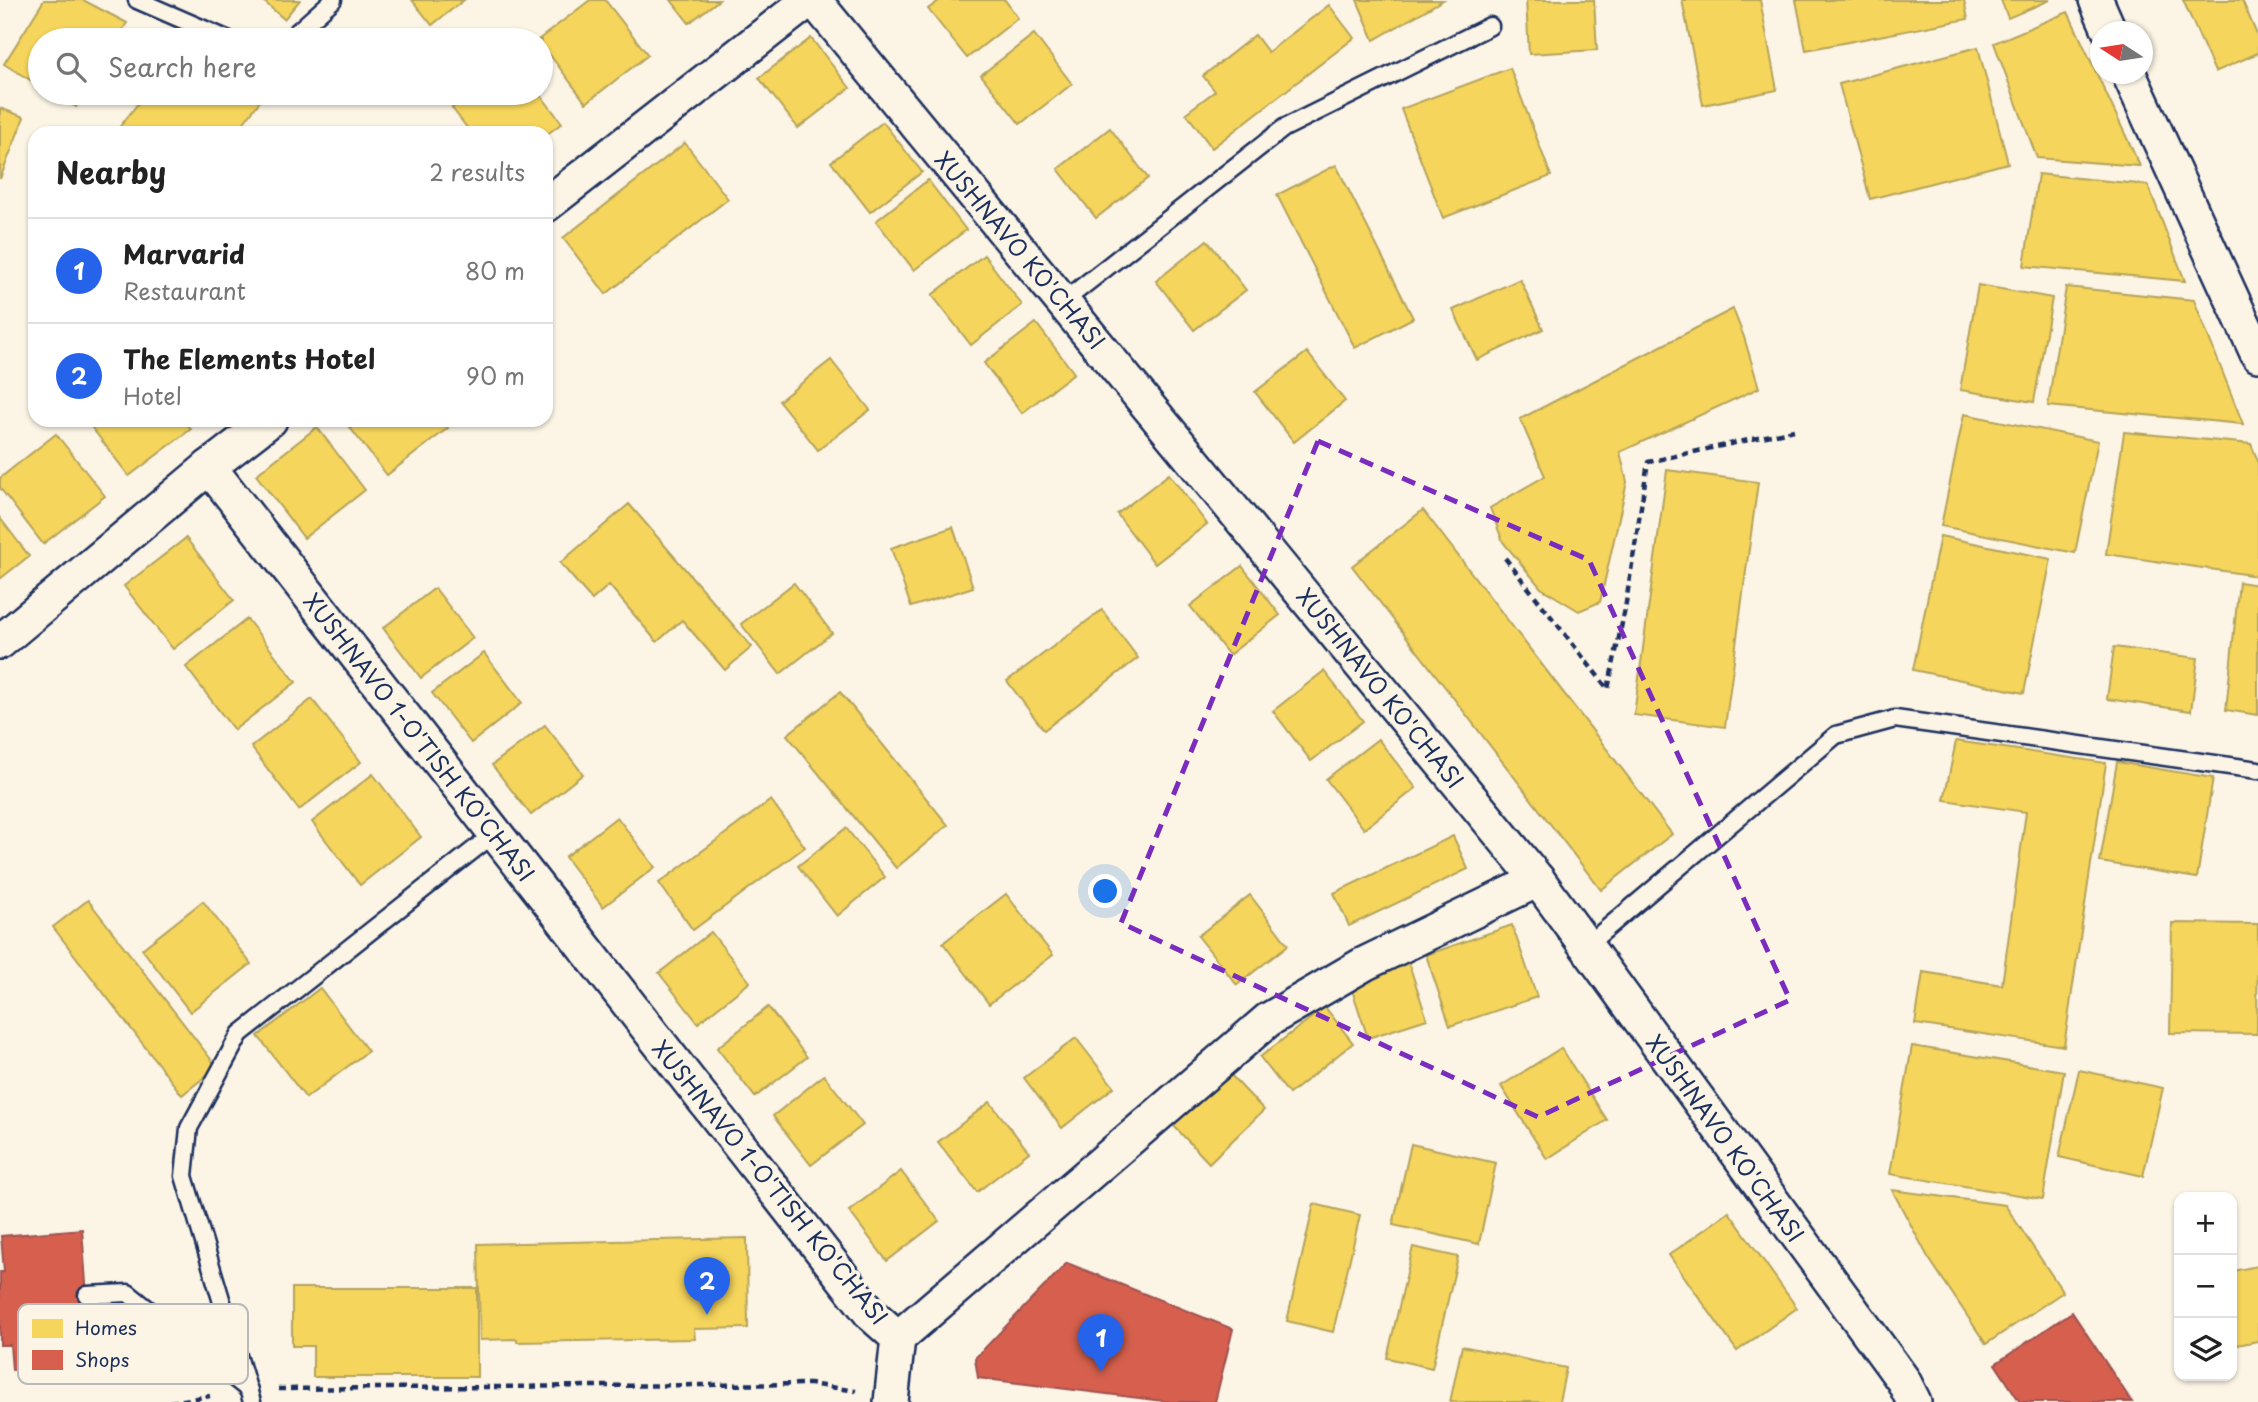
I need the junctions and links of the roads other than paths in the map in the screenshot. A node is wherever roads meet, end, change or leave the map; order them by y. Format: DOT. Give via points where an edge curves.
graph roads {
  1 [pos="137,0"];
  2 [pos="333,0"];
  3 [pos="812,0"];
  4 [pos="2096,0"];
  5 [pos="2105,21"];
  6 [pos="1490,26"];
  7 [pos="201,28"];
  8 [pos="302,28"];
  9 [pos="2134,84"];
  10 [pos="553,200"];
  11 [pos="1063,301"];
  12 [pos="2258,355"];
  13 [pos="261,427"];
  14 [pos="208,467"];
  15 [pos="0,642"];
  16 [pos="2258,770"];
  17 [pos="495,833"];
  18 [pos="1538,880"];
  19 [pos="1586,946"];
  20 [pos="87,1296"];
  21 [pos="141,1304"];
  22 [pos="222,1304"];
  23 [pos="898,1338"];
  24 [pos="236,1384"];
  25 [pos="250,1396"];
  26 [pos="891,1399"];
  27 [pos="1914,1402"];
  1 -- 7 [label="lane"];
  2 -- 8 [label="lane"];
  3 -- 10 [label="street"];
  3 -- 11 [label="street, XUSHNAVO KO'CHASI"];
  4 -- 5 [label="street"];
  6 -- 11 [label="lane" via="1284,128"];
  9 -- 12 [label="street"];
  11 -- 18 [label="street, XUSHNAVO KO'CHASI"];
  13 -- 14 [label="street"];
  14 -- 15 [label="street"];
  14 -- 17 [label="street, XUSHNAVO 1-O'TISH KO'CHASI"];
  16 -- 19 [label="lane" via="1895,719 1836,735"];
  17 -- 22 [label="lane" via="240,1034 189,1128 184,1176"];
  17 -- 23 [label="street, XUSHNAVO 1-O'TISH KO'CHASI" via="872,1315"];
  18 -- 19 [label="street, XUSHNAVO KO'CHASI"];
  18 -- 23 [label="street, XUSHNAVO 1-O'TISH KO'CHASI" via="1364,964 1268,1020"];
  19 -- 27 [label="street, XUSHNAVO KO'CHASI" via="1903,1380"];
  20 -- 21 [label="lane" via="128,1293"];
  23 -- 26 [label="street"];
  24 -- 25 [label="lane"];
}
